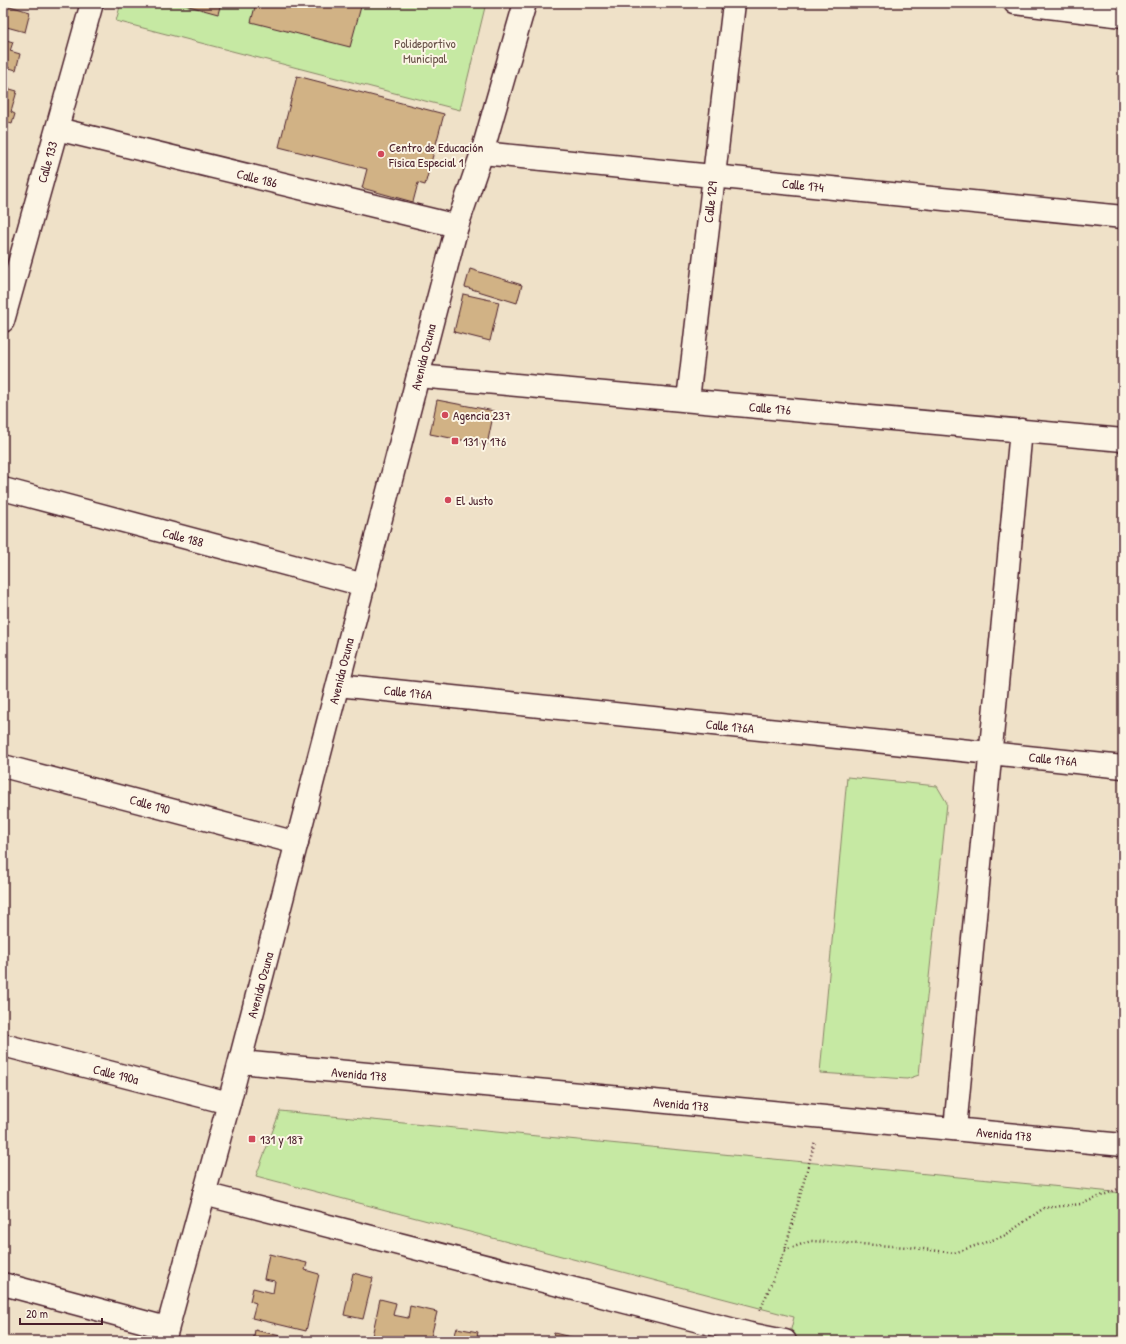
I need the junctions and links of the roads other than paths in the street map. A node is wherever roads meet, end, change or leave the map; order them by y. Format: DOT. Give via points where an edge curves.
graph roads {
  1 [pos="92,3"];
  2 [pos="525,3"];
  3 [pos="734,3"];
  4 [pos="1015,3"];
  5 [pos="1123,16"];
  6 [pos="57,129"];
  7 [pos="482,153"];
  8 [pos="713,176"];
  9 [pos="1123,217"];
  10 [pos="456,226"];
  11 [pos="3,321"];
  12 [pos="418,376"];
  13 [pos="688,400"];
  14 [pos="1020,430"];
  15 [pos="1123,440"];
  16 [pos="3,489"];
  17 [pos="364,585"];
  18 [pos="338,685"];
  19 [pos="991,752"];
  20 [pos="3,766"];
  21 [pos="1123,767"];
  22 [pos="297,843"];
  23 [pos="3,1045"];
  24 [pos="240,1062"];
  25 [pos="229,1103"];
  26 [pos="955,1130"];
  27 [pos="1123,1146"];
  28 [pos="204,1194"];
  29 [pos="3,1284"];
  30 [pos="166,1335"];
  31 [pos="749,1337"];
  32 [pos="785,1341"];
  1 -- 6 [label="street, Calle 133"];
  2 -- 7 [label="street, Avenida Ozuna"];
  3 -- 8 [label="street, Calle 129"];
  4 -- 5 [label="street"];
  6 -- 10 [label="street, Calle 186"];
  6 -- 11 [label="street, Calle 133"];
  7 -- 8 [label="street, Calle 174"];
  7 -- 10 [label="street, Avenida Ozuna"];
  8 -- 9 [label="street, Calle 174"];
  8 -- 13 [label="street, Calle 129"];
  10 -- 12 [label="street, Avenida Ozuna"];
  12 -- 13 [label="street, Calle 176"];
  12 -- 17 [label="street, Avenida Ozuna"];
  13 -- 14 [label="street, Calle 176"];
  14 -- 15 [label="street, Calle 176"];
  14 -- 19 [label="street"];
  16 -- 17 [label="street, Calle 188"];
  17 -- 18 [label="street, Avenida Ozuna"];
  18 -- 19 [label="street, Calle 176A"];
  18 -- 22 [label="street, Avenida Ozuna"];
  19 -- 21 [label="street, Calle 176A"];
  19 -- 26 [label="street"];
  20 -- 22 [label="street, Calle 190"];
  22 -- 24 [label="street, Avenida Ozuna"];
  23 -- 25 [label="street, Calle 190a"];
  24 -- 25 [label="street, Avenida Ozuna"];
  24 -- 26 [label="street, Avenida 178"];
  25 -- 28 [label="street, Avenida Ozuna"];
  26 -- 27 [label="street, Avenida 178"];
  28 -- 30 [label="street, Avenida Ozuna"];
  28 -- 31 [label="street"];
  29 -- 30 [label="street"];
  31 -- 32 [label="street"];
}
